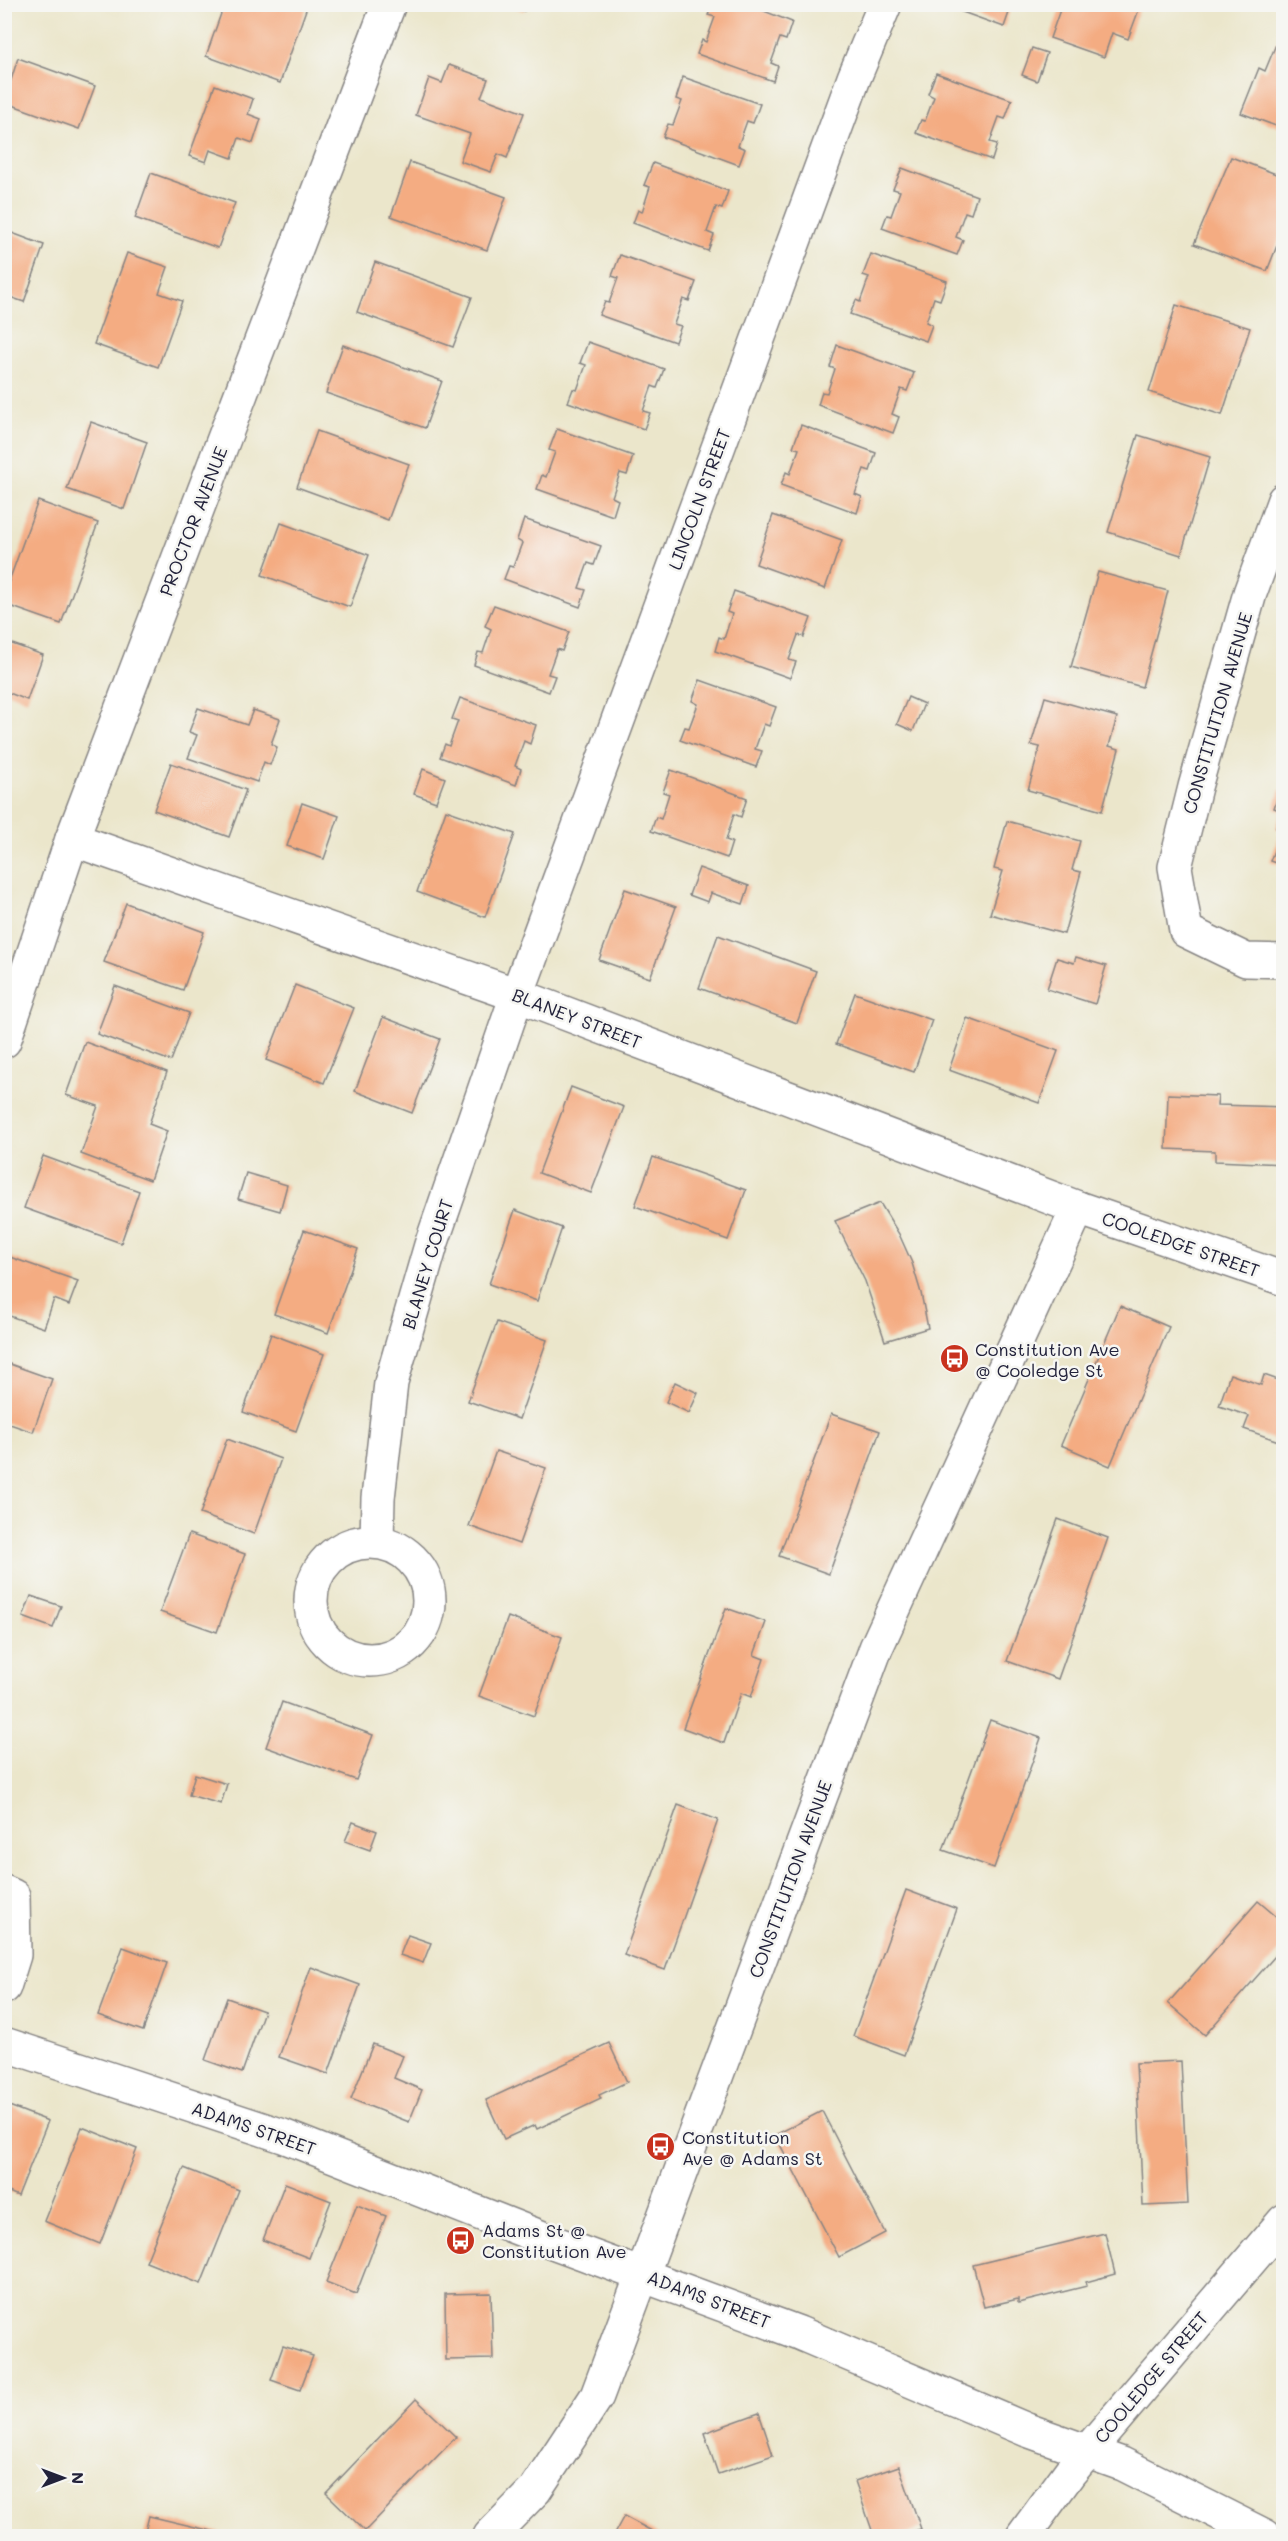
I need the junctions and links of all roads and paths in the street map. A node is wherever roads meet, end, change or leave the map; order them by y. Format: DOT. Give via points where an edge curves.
graph roads {
  1 [pos="389,4"];
  2 [pos="885,4"];
  3 [pos="1284,500"];
  4 [pos="72,839"];
  5 [pos="1284,961"];
  6 [pos="517,995"];
  7 [pos="4,1041"];
  8 [pos="1078,1208"];
  9 [pos="1284,1279"];
  10 [pos="377,1541"];
  11 [pos="4,1892"];
  12 [pos="9,1931"];
  13 [pos="4,1987"];
  14 [pos="4,2044"];
  15 [pos="1284,2221"];
  16 [pos="641,2274"];
  17 [pos="1087,2452"];
  18 [pos="490,2536"];
  19 [pos="1023,2536"];
  20 [pos="1265,2536"];
  1 -- 4 [label="street, PROCTOR AVENUE"];
  2 -- 6 [label="street, LINCOLN STREET" via="854,78"];
  3 -- 5 [label="street, CONSTITUTION AVENUE" via="1250,594 1175,867 1186,931 1246,960"];
  4 -- 6 [label="street, BLANEY STREET"];
  4 -- 7 [label="street, PROCTOR AVENUE"];
  6 -- 8 [label="street, BLANEY STREET"];
  6 -- 10 [label="street, BLANEY COURT" via="431,1245 391,1383"];
  8 -- 9 [label="street, COOLEDGE STREET"];
  8 -- 16 [label="street, CONSTITUTION AVENUE" via="876,1648"];
  11 -- 12 [label="street" via="13,1896"];
  12 -- 13 [label="street" via="14,1955"];
  14 -- 16 [label="street, ADAMS STREET" via="283,2136"];
  15 -- 17 [label="street, COOLEDGE STREET"];
  16 -- 17 [label="street, ADAMS STREET" via="799,2333"];
  16 -- 18 [label="street, CONSTITUTION AVENUE" via="597,2396 535,2490"];
  17 -- 19 [label="street, COOLEDGE STREET"];
  17 -- 20 [label="street, ADAMS STREET" via="1122,2464"];
}
